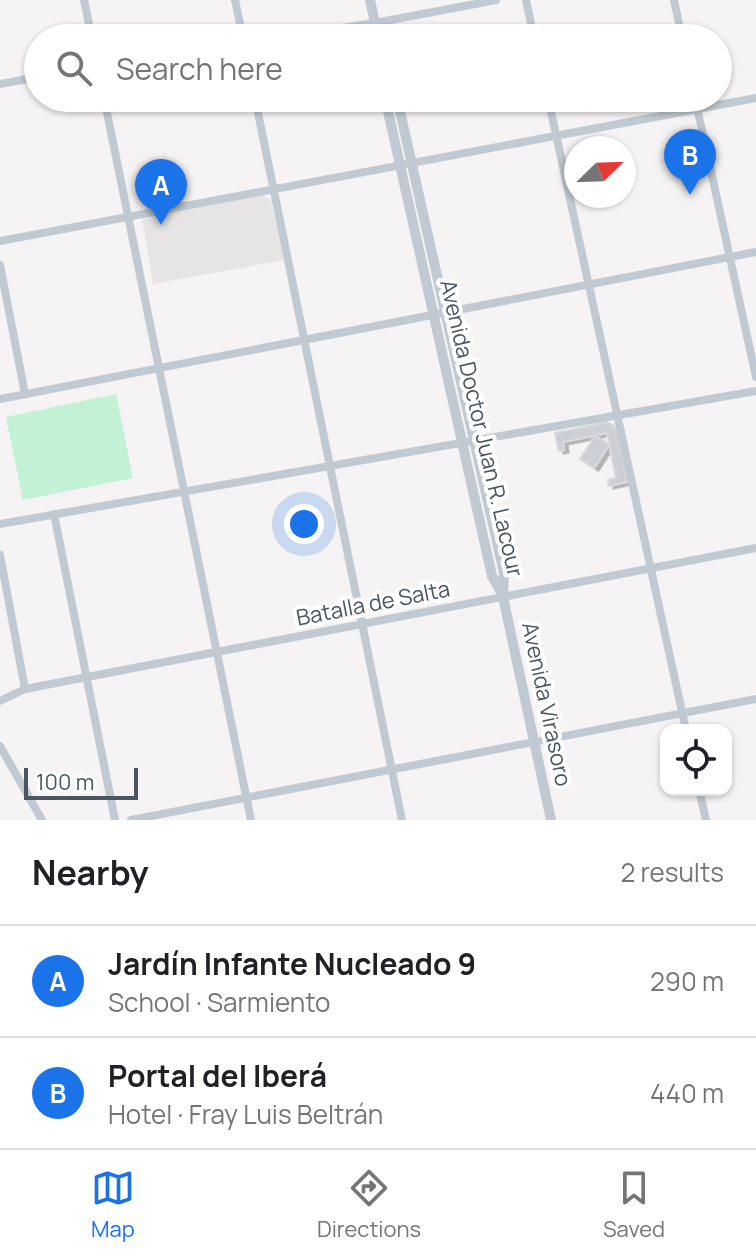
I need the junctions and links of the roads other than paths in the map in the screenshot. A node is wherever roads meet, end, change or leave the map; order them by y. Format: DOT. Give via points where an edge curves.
graph roads {
  1 [pos="84,0"];
  2 [pos="235,0"];
  3 [pos="370,0"];
  4 [pos="496,0"];
  5 [pos="526,0"];
  6 [pos="674,0"];
  7 [pos="375,23"];
  8 [pos="89,24"];
  9 [pos="240,24"];
  10 [pos="368,24"];
  11 [pos="531,24"];
  12 [pos="679,24"];
  13 [pos="24,80"];
  14 [pos="0,84"];
  15 [pos="756,98"];
  16 [pos="732,103"];
  17 [pos="107,112"];
  18 [pos="258,112"];
  19 [pos="388,112"];
  20 [pos="400,112"];
  21 [pos="551,112"];
  22 [pos="682,112"];
  23 [pos="699,112"];
  24 [pos="556,136"];
  25 [pos="412,163"];
  26 [pos="400,165"];
  27 [pos="274,189"];
  28 [pos="129,217"];
  29 [pos="0,241"];
  30 [pos="756,252"];
  31 [pos="730,257"];
  32 [pos="0,265"];
  33 [pos="588,285"];
  34 [pos="447,312"];
  35 [pos="434,315"];
  36 [pos="304,340"];
  37 [pos="159,368"];
  38 [pos="756,377"];
  39 [pos="756,391"];
  40 [pos="25,394"];
  41 [pos="0,399"];
  42 [pos="617,415"];
  43 [pos="469,441"];
  44 [pos="330,466"];
  45 [pos="184,491"];
  46 [pos="54,514"];
  47 [pos="0,524"];
  48 [pos="756,548"];
  49 [pos="0,555"];
  50 [pos="650,568"];
  51 [pos="503,597"];
  52 [pos="362,624"];
  53 [pos="217,652"];
  54 [pos="86,677"];
  55 [pos="25,689"];
  56 [pos="756,699"];
  57 [pos="0,701"];
  58 [pos="682,713"];
  59 [pos="685,724"];
  60 [pos="534,742"];
  61 [pos="0,746"];
  62 [pos="392,770"];
  63 [pos="700,796"];
  64 [pos="247,798"];
  65 [pos="42,820"];
  66 [pos="115,820"];
  67 [pos="131,820"];
  68 [pos="251,820"];
  69 [pos="402,820"];
  70 [pos="551,820"];
  71 [pos="706,820"];
  1 -- 8 [label="street"];
  2 -- 9 [label="street"];
  3 -- 7 [label="street"];
  4 -- 7 [label="street"];
  5 -- 11 [label="street"];
  6 -- 12 [label="street"];
  7 -- 10 [label="street"];
  13 -- 14 [label="street"];
  15 -- 16 [label="street"];
  17 -- 28 [label="street"];
  18 -- 27 [label="street"];
  19 -- 26 [label="street, Avenida Doctor Juan R. Lacour"];
  20 -- 25 [label="street, Avenida Doctor Juan R. Lacour"];
  21 -- 24 [label="street"];
  22 -- 24 [label="street"];
  23 -- 31 [label="street"];
  24 -- 25 [label="street"];
  24 -- 33 [label="street"];
  25 -- 26 [label="street"];
  25 -- 34 [label="street, Avenida Doctor Juan R. Lacour"];
  26 -- 27 [label="street"];
  26 -- 35 [label="street, Avenida Doctor Juan R. Lacour"];
  27 -- 28 [label="street"];
  27 -- 36 [label="street"];
  28 -- 29 [label="street"];
  28 -- 37 [label="street"];
  30 -- 31 [label="street"];
  31 -- 33 [label="street"];
  31 -- 38 [label="street"];
  32 -- 40 [label="street"];
  33 -- 34 [label="street"];
  33 -- 42 [label="street"];
  34 -- 35 [label="street"];
  34 -- 43 [label="street, Avenida Doctor Juan R. Lacour"];
  35 -- 36 [label="street"];
  35 -- 43 [label="street, Avenida Doctor Juan R. Lacour"];
  36 -- 37 [label="street"];
  36 -- 44 [label="street"];
  37 -- 40 [label="street"];
  37 -- 45 [label="street"];
  39 -- 42 [label="street"];
  40 -- 41 [label="street"];
  42 -- 43 [label="street"];
  42 -- 50 [label="street"];
  43 -- 44 [label="street"];
  43 -- 51 [label="street, Avenida Doctor Juan R. Lacour" via="492,576"];
  44 -- 45 [label="street"];
  44 -- 52 [label="street"];
  45 -- 46 [label="street"];
  45 -- 53 [label="street"];
  46 -- 47 [label="street"];
  46 -- 54 [label="street"];
  48 -- 50 [label="street, Batalla de Salta"];
  49 -- 55 [label="street"];
  50 -- 51 [label="street, Batalla de Salta"];
  50 -- 58 [label="street"];
  51 -- 52 [label="street, Batalla de Salta"];
  51 -- 60 [label="street, Avenida Virasoro"];
  52 -- 53 [label="street, Batalla de Salta"];
  52 -- 62 [label="street"];
  53 -- 54 [label="street, Batalla de Salta"];
  53 -- 64 [label="street"];
  54 -- 55 [label="street, Batalla de Salta"];
  54 -- 66 [label="street"];
  55 -- 57 [label="street, Batalla de Salta"];
  56 -- 58 [label="street"];
  58 -- 59 [label="street"];
  58 -- 60 [label="street"];
  60 -- 62 [label="street"];
  60 -- 70 [label="street, Avenida Virasoro"];
  61 -- 65 [label="street"];
  62 -- 64 [label="street"];
  62 -- 69 [label="street"];
  63 -- 71 [label="street"];
  64 -- 67 [label="street"];
  64 -- 68 [label="street"];
}
